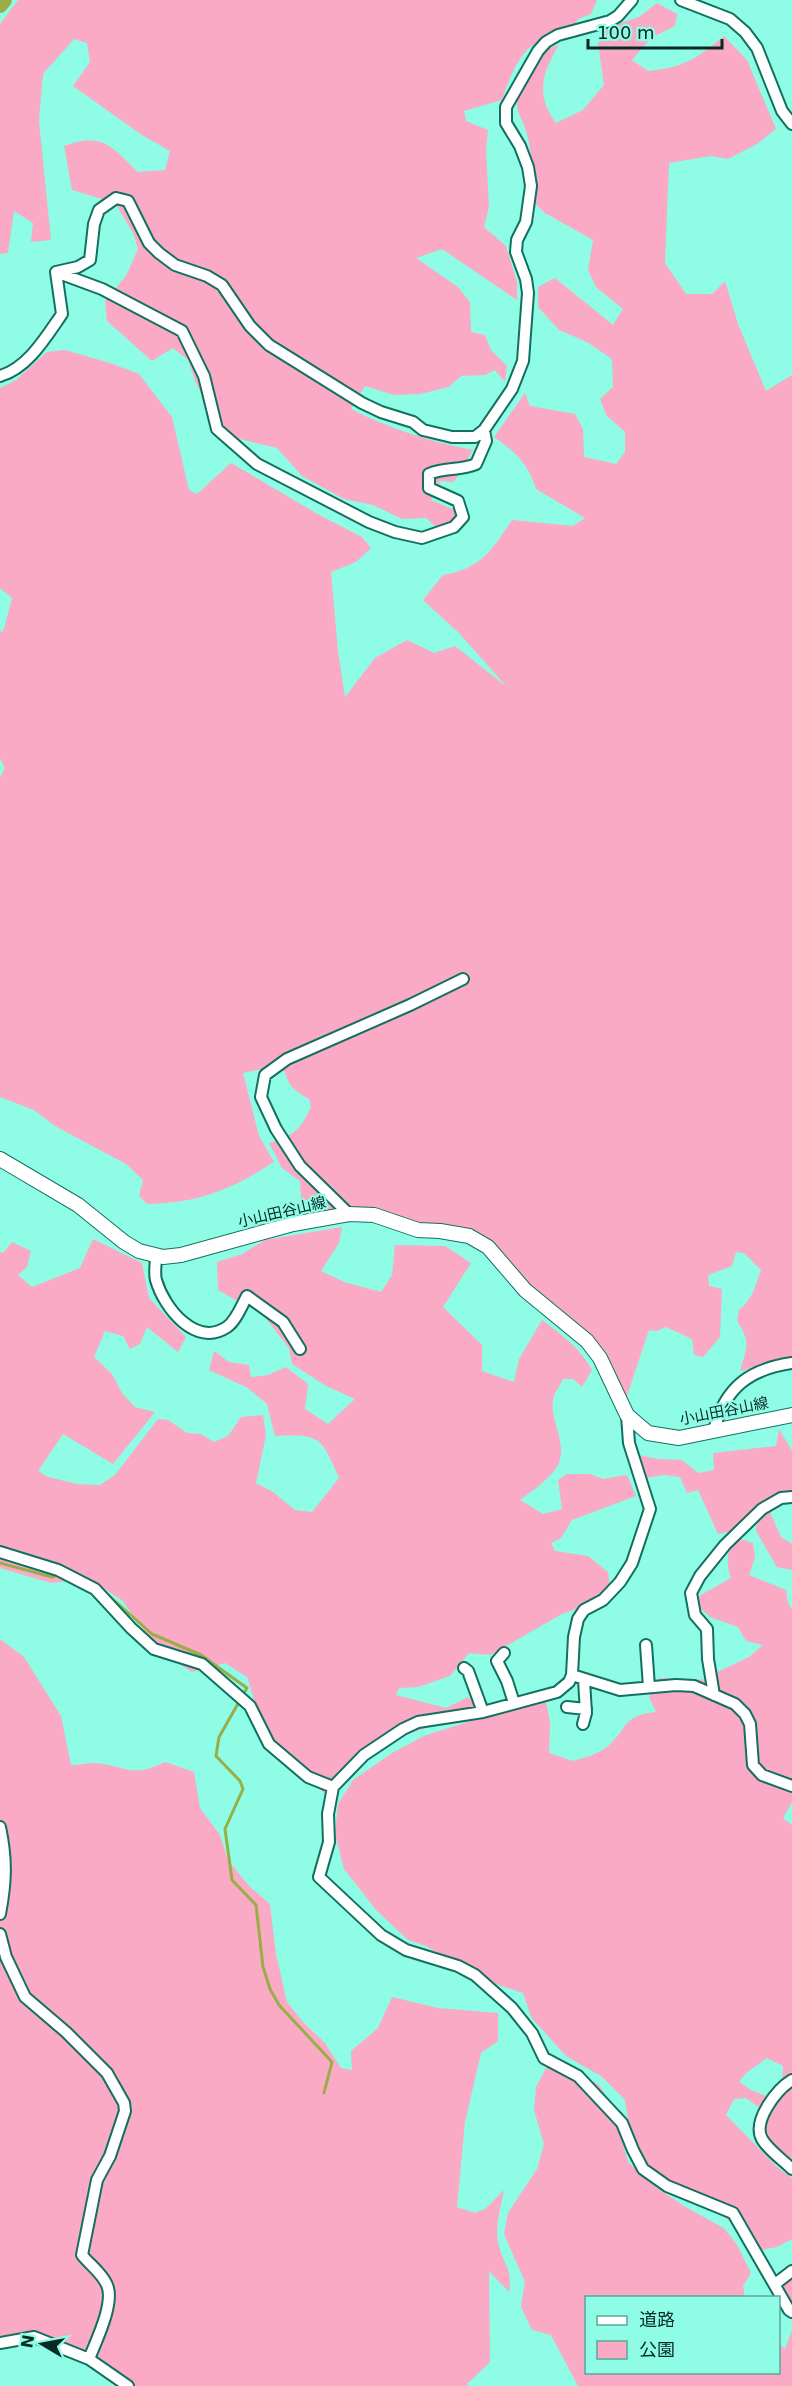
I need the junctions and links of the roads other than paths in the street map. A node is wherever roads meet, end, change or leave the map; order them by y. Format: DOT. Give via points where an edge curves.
graph roads {
  1 [pos="632,0"];
  2 [pos="681,0"];
  3 [pos="792,124"];
  4 [pos="56,272"];
  5 [pos="0,376"];
  6 [pos="484,430"];
  7 [pos="463,979"];
  8 [pos="0,1159"];
  9 [pos="349,1214"];
  10 [pos="156,1256"];
  11 [pos="300,1349"];
  12 [pos="792,1363"];
  13 [pos="627,1415"];
  14 [pos="792,1415"];
  15 [pos="714,1430"];
  16 [pos="792,1497"];
  17 [pos="0,1552"];
  18 [pos="645,1645"];
  19 [pos="504,1653"];
  20 [pos="464,1668"];
  21 [pos="572,1675"];
  22 [pos="584,1680"];
  23 [pos="649,1687"];
  24 [pos="714,1695"];
  25 [pos="514,1703"];
  26 [pos="567,1707"];
  27 [pos="586,1709"];
  28 [pos="483,1712"];
  29 [pos="583,1724"];
  30 [pos="792,1786"];
  31 [pos="333,1787"];
  32 [pos="0,1827"];
  33 [pos="0,1914"];
  34 [pos="0,1934"];
  35 [pos="792,2080"];
  36 [pos="792,2169"];
  37 [pos="792,2271"];
  38 [pos="775,2284"];
  39 [pos="792,2312"];
  40 [pos="0,2343"];
  41 [pos="89,2359"];
  42 [pos="128,2386"];
  1 -- 6 [label="street" via="610,21 546,42 506,107 506,123 520,146 531,186 526,222 516,252 528,292 520,373"];
  2 -- 3 [label="street" via="730,19 745,32 757,48 782,111"];
  4 -- 5 [label="street" via="62,314 40,346"];
  4 -- 6 [label="street" via="90,260 99,210 116,198 128,201 149,243 175,266 222,285 269,345 362,403 423,430 471,438"];
  4 -- 6 [label="street" via="102,290 182,331 204,376 217,429 257,464 395,532 422,538 454,527 463,517 458,501 429,488 429,474 476,464 486,441"];
  7 -- 9 [label="street" via="287,1059 265,1075 261,1097 276,1129 300,1166"];
  8 -- 10 [label="main road, 小山田谷山線" via="78,1205 132,1247"];
  9 -- 10 [label="main road, 小山田谷山線" via="302,1221 181,1255"];
  9 -- 13 [label="main road, 小山田谷山線" via="374,1215 418,1230 469,1236 482,1243 525,1290 587,1341 600,1358"];
  10 -- 11 [label="street" via="159,1288 183,1324 203,1334 216,1334 230,1326 247,1296 283,1322"];
  12 -- 15 [label="street" via="754,1372 732,1390"];
  13 -- 15 [label="main road, 小山田谷山線" via="639,1427 659,1436 679,1437"];
  13 -- 21 [label="street" via="629,1443 650,1509 632,1563 620,1582 578,1619"];
  14 -- 15 [label="main road, 小山田谷山線"];
  16 -- 24 [label="street" via="781,1498 762,1509 725,1545 700,1576 692,1593 695,1614 707,1629"];
  17 -- 31 [label="street" via="58,1570 95,1589 154,1649 202,1664 250,1706 269,1743 308,1778"];
  18 -- 23 [label="street"];
  19 -- 25 [label="street" via="497,1661"];
  20 -- 28 [label="street"];
  21 -- 22 [label="street"];
  21 -- 25 [label="street" via="557,1692"];
  22 -- 23 [label="street" via="620,1690"];
  22 -- 27 [label="street"];
  23 -- 24 [label="street" via="694,1686"];
  24 -- 30 [label="street" via="735,1704 745,1714 750,1724 753,1765 762,1775"];
  25 -- 28 [label="street"];
  26 -- 27 [label="street"];
  27 -- 29 [label="street"];
  28 -- 31 [label="street" via="418,1722 403,1729 364,1755"];
  31 -- 38 [label="street" via="328,1814 330,1842 319,1877 381,1935 406,1950 476,1975 512,2008 532,2033 544,2058 578,2076 622,2123 643,2169 667,2186 733,2212"];
  32 -- 33 [label="street" via="6,1881"];
  34 -- 41 [label="street" via="25,1997 107,2073 124,2103 125,2111 110,2156 97,2180 83,2244 82,2255 100,2274 109,2294"];
  35 -- 36 [label="street" via="768,2104 760,2130 762,2139"];
  37 -- 38 [label="street"];
  38 -- 39 [label="street"];
  40 -- 41 [label="street" via="34,2337"];
  41 -- 42 [label="street"];
}
